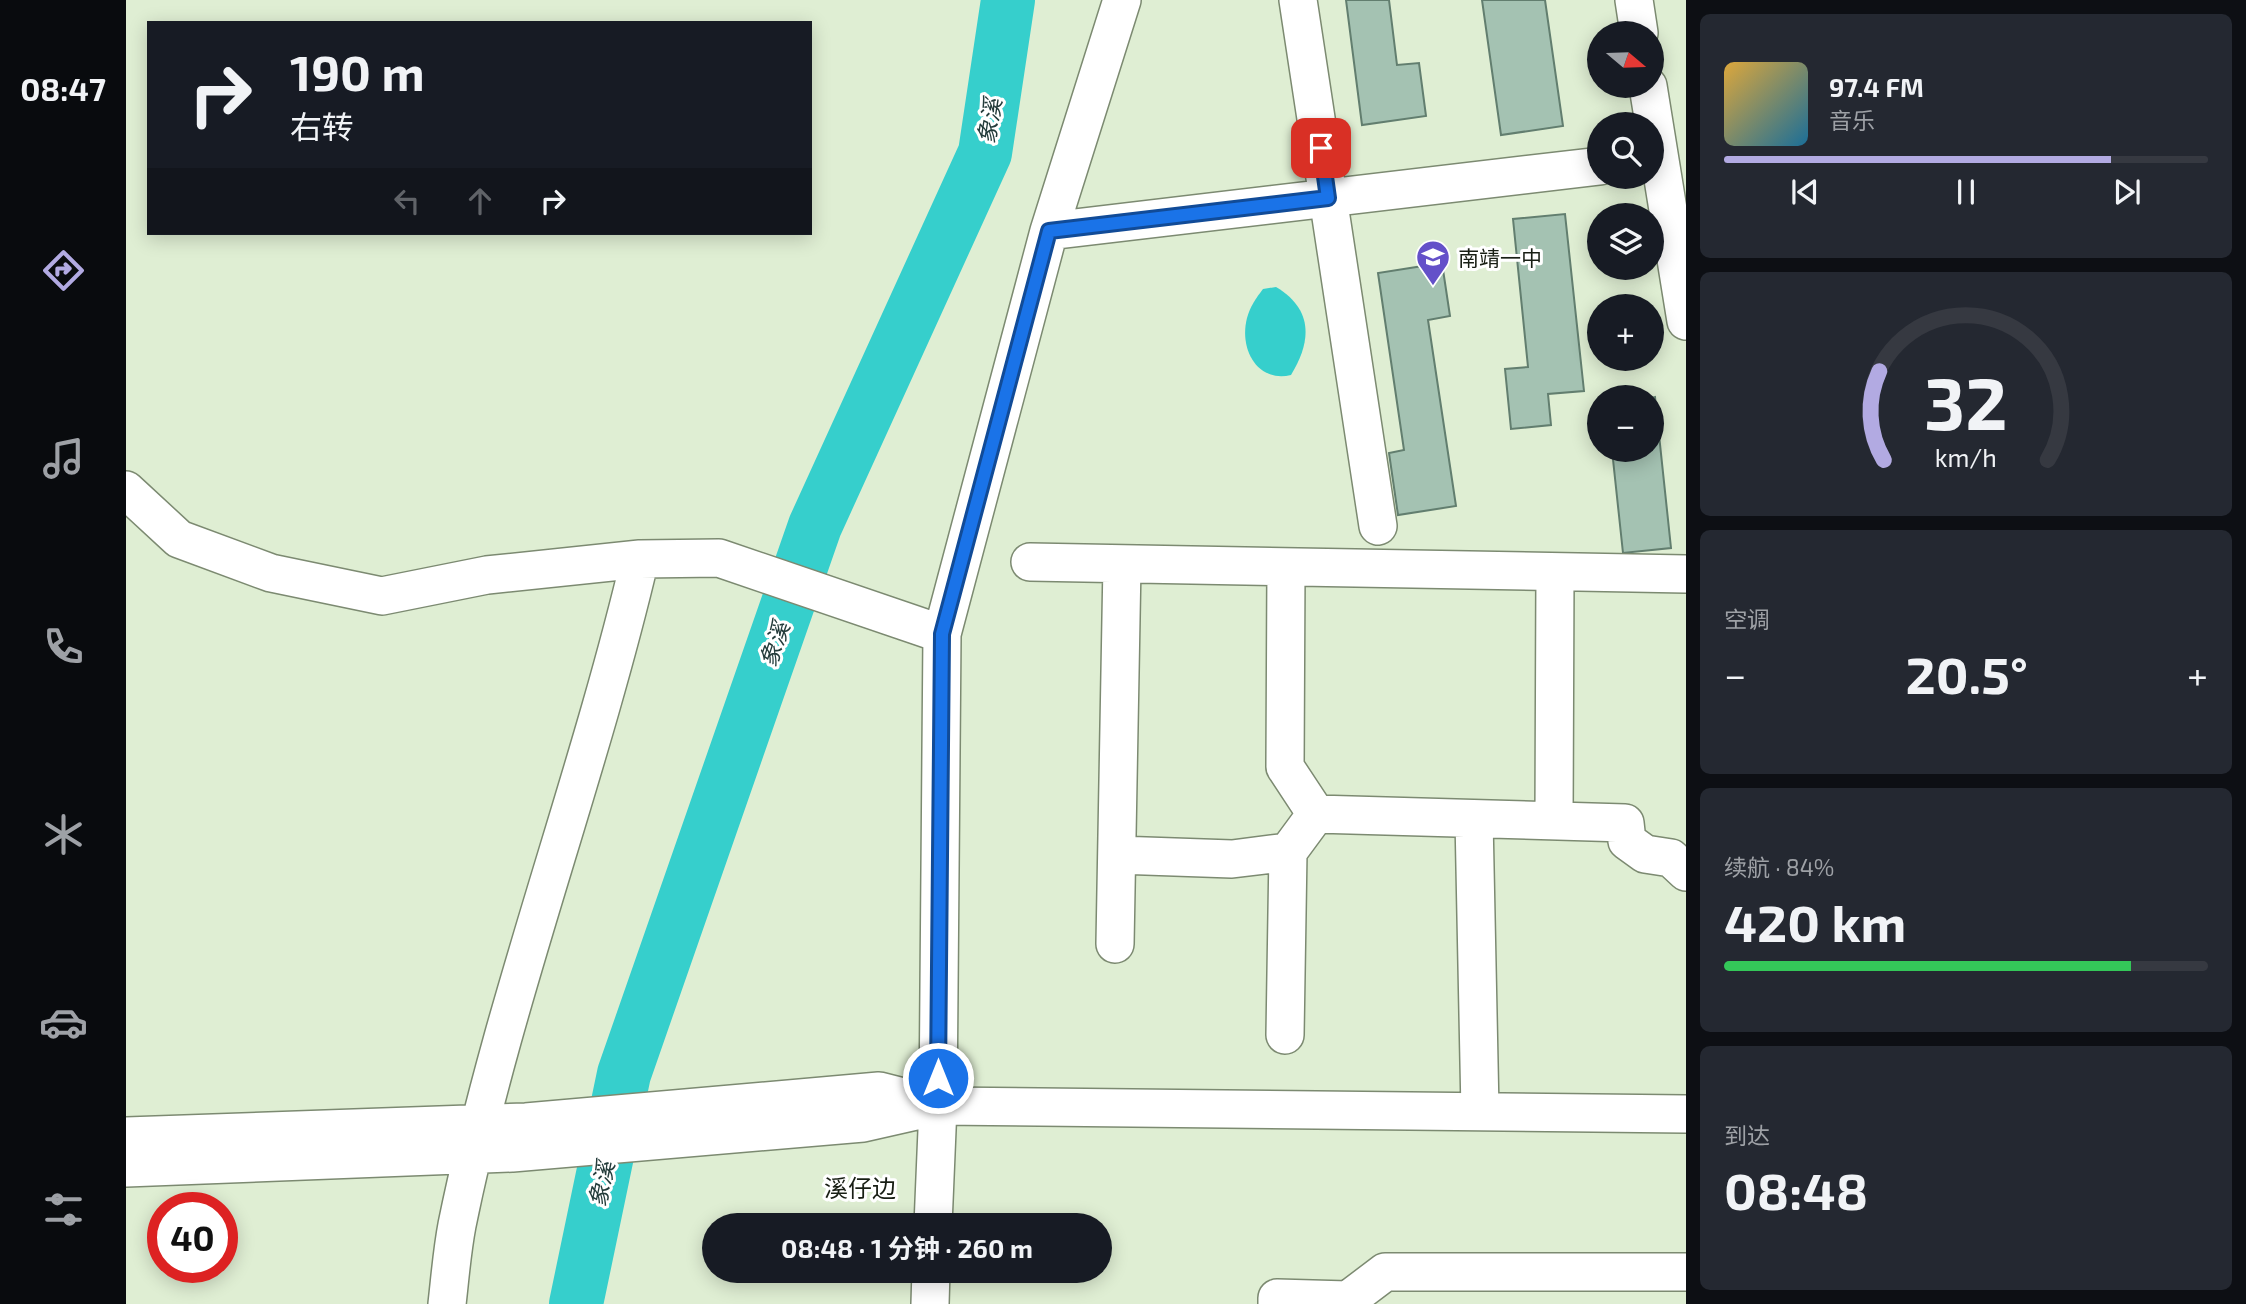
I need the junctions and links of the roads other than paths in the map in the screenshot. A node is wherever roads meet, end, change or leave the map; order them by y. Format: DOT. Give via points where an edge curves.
graph roads {
  1 [pos="1122,0"];
  2 [pos="1298,0"];
  3 [pos="1634,0"];
  4 [pos="1638,21"];
  5 [pos="1587,168"];
  6 [pos="1662,189"];
  7 [pos="1328,198"];
  8 [pos="1049,231"];
  9 [pos="1686,321"];
  10 [pos="126,490"];
  11 [pos="1378,526"];
  12 [pos="639,559"];
  13 [pos="1030,562"];
  14 [pos="1122,564"];
  15 [pos="1286,567"];
  16 [pos="1555,572"];
  17 [pos="1686,574"];
  18 [pos="942,634"];
  19 [pos="1316,814"];
  20 [pos="1474,819"];
  21 [pos="1554,821"];
  22 [pos="1288,852"];
  23 [pos="1117,855"];
  24 [pos="1686,872"];
  25 [pos="1115,944"];
  26 [pos="1285,1035"];
  27 [pos="938,1106"];
  28 [pos="1480,1111"];
  29 [pos="1686,1114"];
  30 [pos="126,1136"];
  31 [pos="477,1139"];
  32 [pos="126,1168"];
  33 [pos="934,1213"];
  34 [pos="1686,1272"];
  35 [pos="931,1283"];
  36 [pos="1348,1302"];
  37 [pos="447,1304"];
  38 [pos="930,1304"];
  39 [pos="1277,1304"];
  1 -- 8 [label="street"];
  2 -- 7 [label="street"];
  3 -- 4 [label="street"];
  5 -- 7 [label="street"];
  6 -- 9 [label="street"];
  7 -- 8 [label="street"];
  7 -- 11 [label="street"];
  8 -- 18 [label="street"];
  10 -- 12 [label="street" via="179,539 271,573 382,596 487,575"];
  12 -- 18 [label="street" via="719,558"];
  12 -- 31 [label="street"];
  13 -- 14 [label="street"];
  14 -- 15 [label="street"];
  14 -- 23 [label="street"];
  15 -- 16 [label="street"];
  15 -- 19 [label="street" via="1285,767"];
  16 -- 17 [label="street"];
  16 -- 21 [label="street"];
  18 -- 27 [label="street"];
  19 -- 20 [label="street"];
  19 -- 22 [label="street"];
  20 -- 21 [label="street"];
  20 -- 28 [label="street"];
  21 -- 24 [label="street" via="1625,823 1627,841 1644,854 1671,858"];
  22 -- 23 [label="street" via="1232,859"];
  22 -- 26 [label="street"];
  23 -- 25 [label="street"];
  27 -- 28 [label="street"];
  27 -- 31 [label="street" via="863,1123 785,1115"];
  27 -- 33 [label="street"];
  28 -- 29 [label="street"];
  30 -- 31 [label="street"];
  31 -- 32 [label="street"];
  31 -- 37 [label="street" via="457,1227"];
  34 -- 36 [label="street" via="1385,1272"];
  35 -- 38 [label="street"];
  36 -- 39 [label="street" via="1277,1298"];
}
